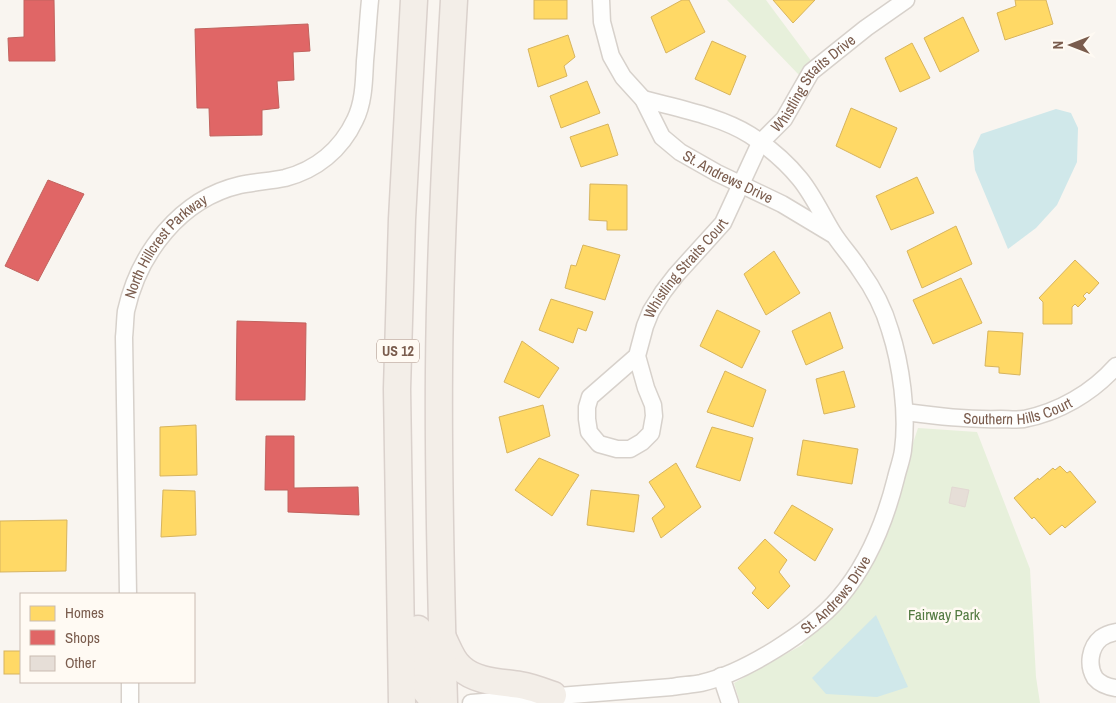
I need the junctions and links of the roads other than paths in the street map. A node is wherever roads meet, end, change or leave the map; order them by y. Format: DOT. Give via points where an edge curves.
graph roads {
  1 [pos="370,0"];
  2 [pos="414,0"];
  3 [pos="454,0"];
  4 [pos="601,0"];
  5 [pos="906,0"];
  6 [pos="643,98"];
  7 [pos="760,143"];
  8 [pos="741,184"];
  9 [pos="834,235"];
  10 [pos="638,356"];
  11 [pos="1116,366"];
  12 [pos="397,389"];
  13 [pos="904,412"];
  14 [pos="128,593"];
  15 [pos="1116,632"];
  16 [pos="442,635"];
  17 [pos="721,676"];
  18 [pos="130,683"];
  19 [pos="1116,688"];
  20 [pos="548,699"];
  21 [pos="130,703"];
  22 [pos="402,703"];
  23 [pos="440,703"];
  24 [pos="444,703"];
  25 [pos="471,703"];
  26 [pos="730,703"];
  1 -- 14 [label="street, North Hillcrest Parkway" via="362,99 346,137 321,163 306,171 285,178 239,185 216,193 188,209 169,225 154,245 133,286 126,311 124,337"];
  2 -- 12 [label="main road, US 12" via="402,210"];
  3 -- 16 [label="main road, US 12" via="445,155 439,369"];
  4 -- 6 [label="street, St. Andrews Drive" via="602,22 611,56 623,76"];
  5 -- 7 [label="street, Whistling Straits Drive" via="811,72 784,119"];
  6 -- 7 [label="street, St. Andrews Drive" via="710,117 749,134"];
  6 -- 8 [label="street, St. Andrews Drive" via="662,137 680,152"];
  7 -- 8 [label="street, Whistling Straits Drive"];
  7 -- 9 [label="street, St. Andrews Drive" via="801,180"];
  8 -- 9 [label="street, St. Andrews Drive"];
  8 -- 10 [label="street, Whistling Straits Court" via="723,223 676,276 651,311"];
  9 -- 13 [label="street, St. Andrews Drive" via="880,303 900,373"];
  10 -- 10 [label="street" via="590,396 587,419 590,432 599,444 630,449 651,433 653,405"];
  11 -- 13 [label="street, Southern Hills Court" via="1082,396 1056,409 1023,419 962,418"];
  12 -- 22 [label="main road, US 12"];
  12 -- 23 [label="main road" via="412,518 421,678 425,691"];
  13 -- 17 [label="street, St. Andrews Drive" via="903,450 890,499 860,569 838,599 805,630 766,656"];
  15 -- 19 [label="street" via="1096,643 1091,655 1096,678"];
  16 -- 20 [label="main road" via="453,658 470,674 538,689"];
  16 -- 24 [label="main road, US 12"];
  17 -- 20 [label="street, St. Andrews Drive" via="672,687"];
  17 -- 26 [label="street"];
  18 -- 21 [label="street"];
  20 -- 25 [label="street, St. Andrews Drive"];
}
